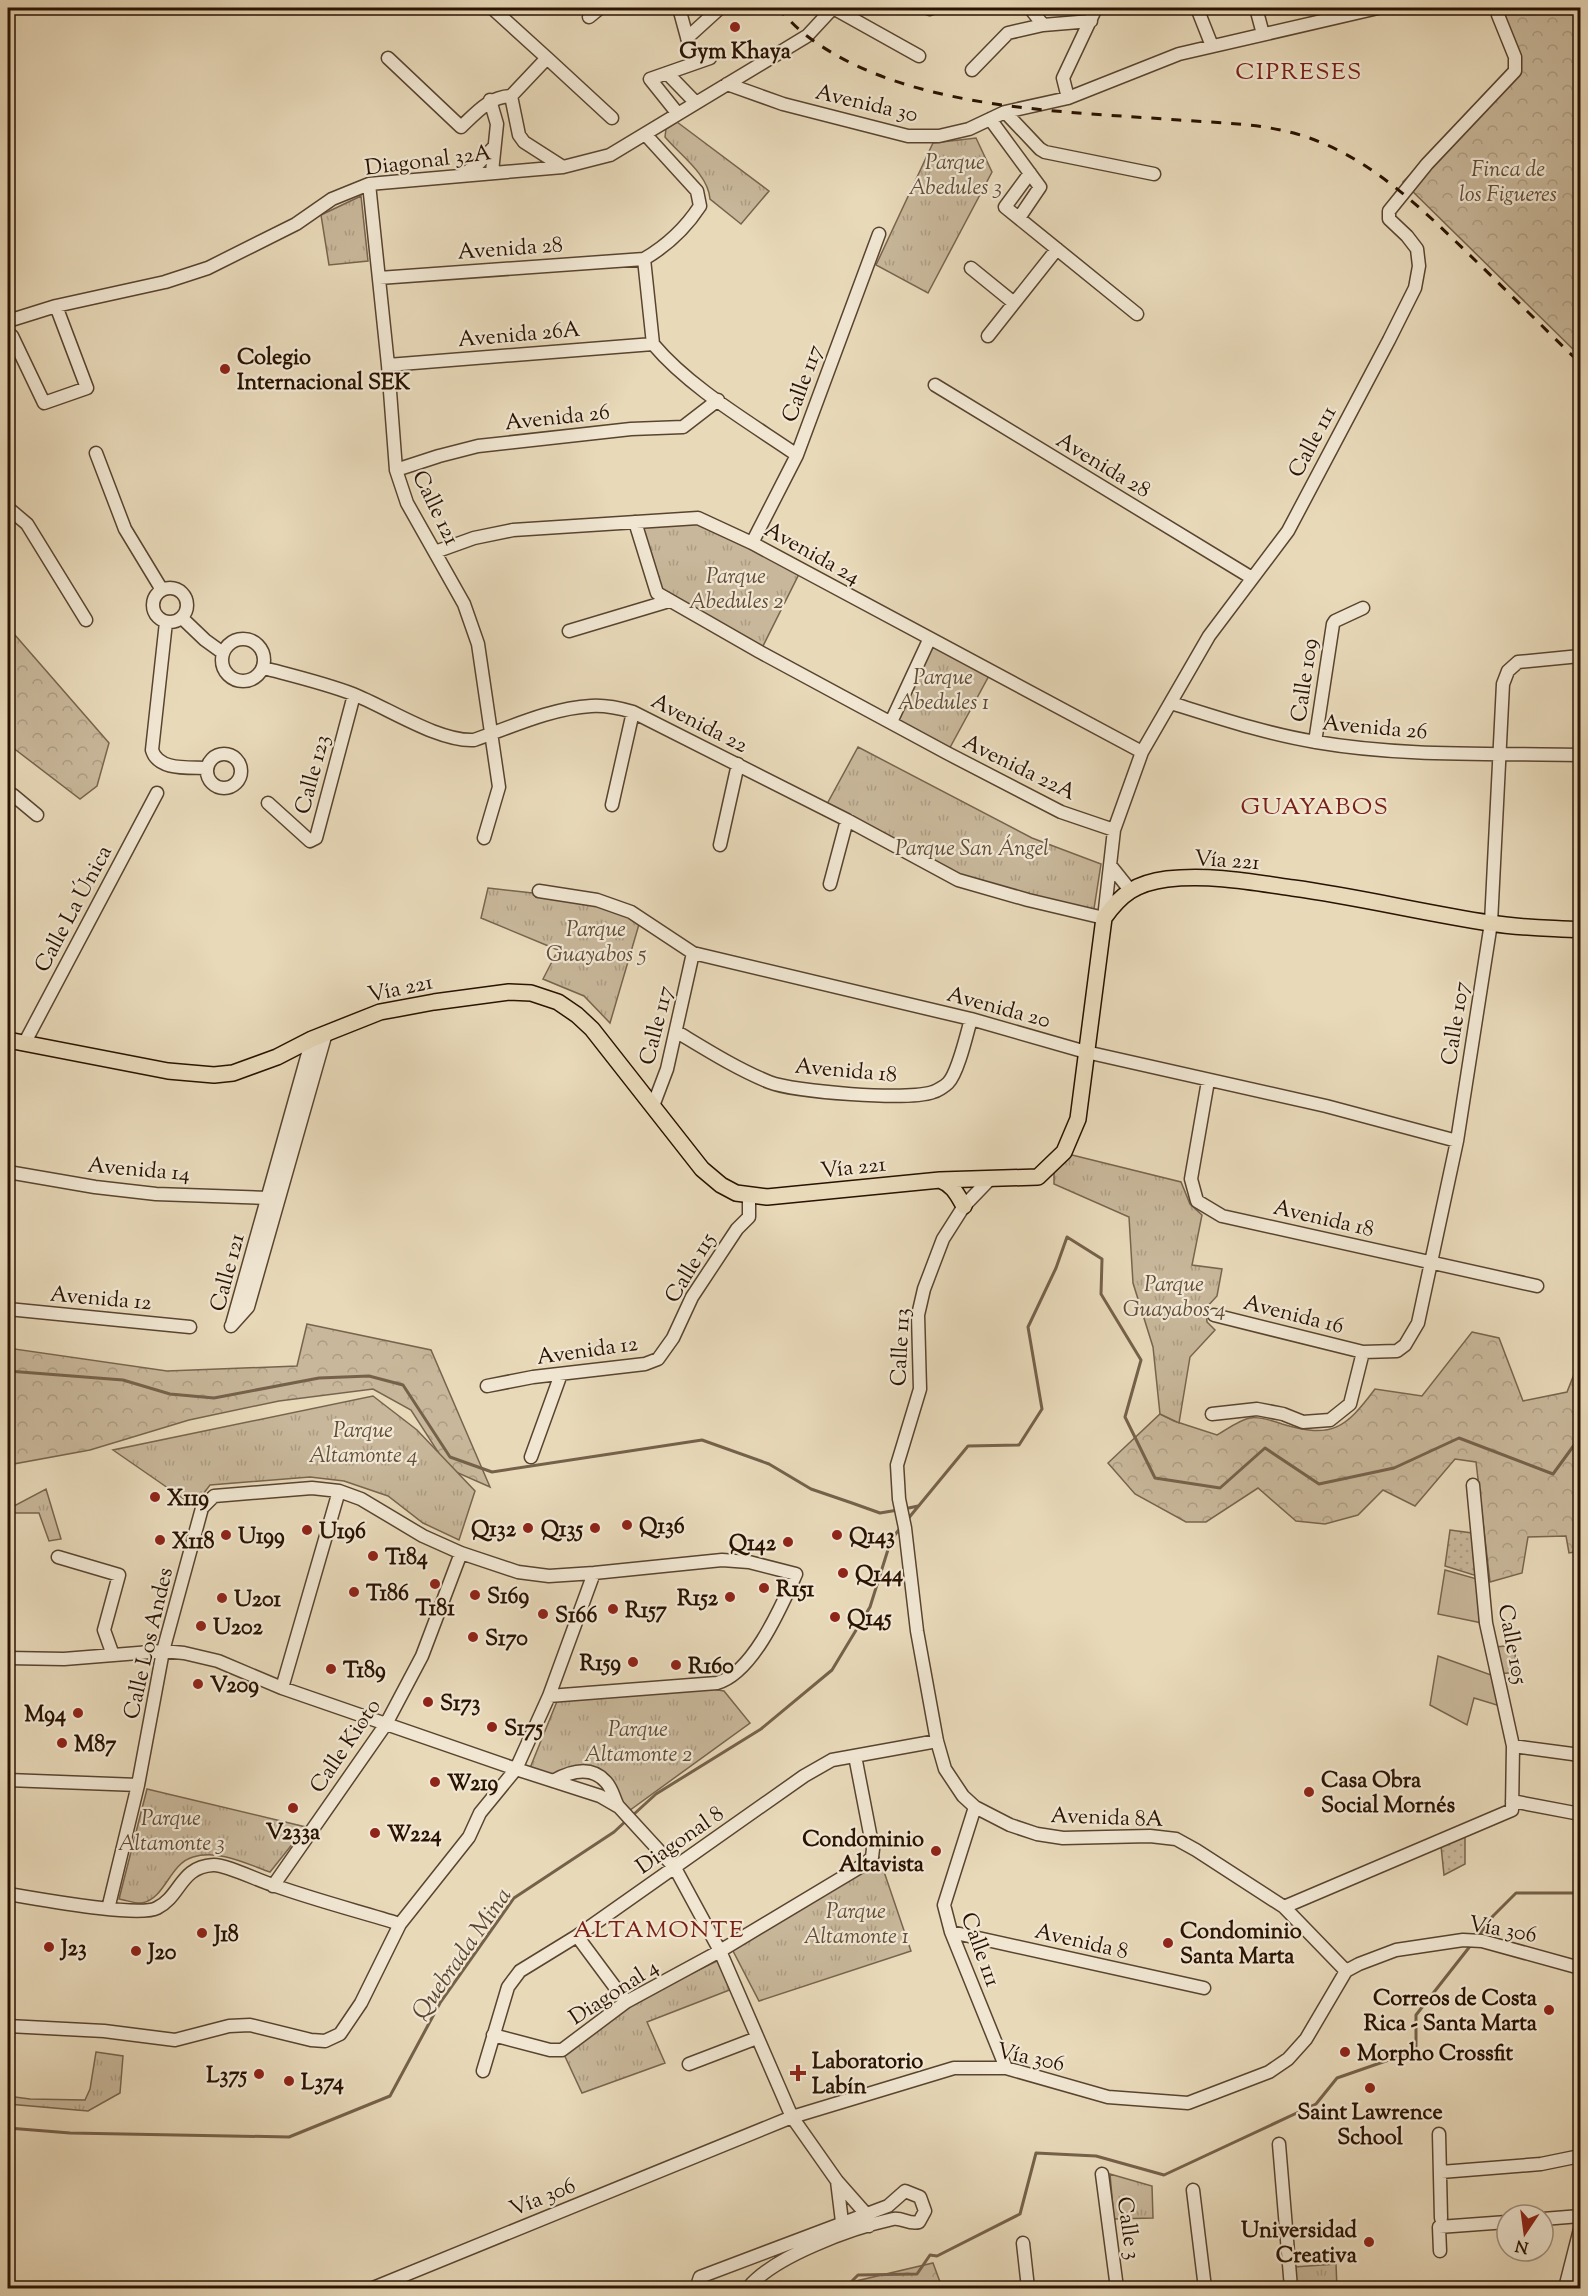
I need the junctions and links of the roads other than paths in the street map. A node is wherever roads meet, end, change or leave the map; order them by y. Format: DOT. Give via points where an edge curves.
graph roads {
  1 [pos="492,8"];
  2 [pos="600,8"];
  3 [pos="679,8"];
  4 [pos="720,8"];
  5 [pos="833,8"];
  6 [pos="1030,8"];
  7 [pos="1096,8"];
  8 [pos="1197,8"];
  9 [pos="1256,8"];
  10 [pos="1378,8"];
  11 [pos="1498,8"];
  12 [pos="589,17"];
  13 [pos="1091,21"];
  14 [pos="1043,25"];
  15 [pos="1263,34"];
  16 [pos="687,38"];
  17 [pos="1212,46"];
  18 [pos="919,56"];
  19 [pos="388,58"];
  20 [pos="547,58"];
  21 [pos="710,58"];
  22 [pos="693,63"];
  23 [pos="972,70"];
  24 [pos="667,73"];
  25 [pos="727,84"];
  26 [pos="511,96"];
  27 [pos="1068,98"];
  28 [pos="490,100"];
  29 [pos="696,103"];
  30 [pos="1005,112"];
  31 [pos="678,114"];
  32 [pos="612,118"];
  33 [pos="990,119"];
  34 [pos="645,134"];
  35 [pos="494,147"];
  36 [pos="563,167"];
  37 [pos="492,172"];
  38 [pos="1030,173"];
  39 [pos="1154,174"];
  40 [pos="461,175"];
  41 [pos="369,184"];
  42 [pos="1019,218"];
  43 [pos="879,234"];
  44 [pos="1058,249"];
  45 [pos="644,259"];
  46 [pos="970,268"];
  47 [pos="380,278"];
  48 [pos="1014,303"];
  49 [pos="56,306"];
  50 [pos="1137,314"];
  51 [pos="8,321"];
  52 [pos="12,336"];
  53 [pos="988,336"];
  54 [pos="653,344"];
  55 [pos="388,365"];
  56 [pos="935,385"];
  57 [pos="718,400"];
  58 [pos="96,453"];
  59 [pos="797,455"];
  60 [pos="396,470"];
  61 [pos="8,508"];
  62 [pos="635,522"];
  63 [pos="752,543"];
  64 [pos="435,552"];
  65 [pos="1252,578"];
  66 [pos="162,590"];
  67 [pos="669,601"];
  68 [pos="1363,608"];
  69 [pos="182,618"];
  70 [pos="86,620"];
  71 [pos="166,622"];
  72 [pos="570,631"];
  73 [pos="929,640"];
  74 [pos="223,653"];
  75 [pos="1581,656"];
  76 [pos="264,668"];
  77 [pos="354,694"];
  78 [pos="1171,703"];
  79 [pos="633,712"];
  80 [pos="891,722"];
  81 [pos="492,734"];
  82 [pos="1315,742"];
  83 [pos="1142,752"];
  84 [pos="1499,753"];
  85 [pos="1581,755"];
  86 [pos="738,764"];
  87 [pos="207,768"];
  88 [pos="157,793"];
  89 [pos="9,795"];
  90 [pos="268,803"];
  91 [pos="612,805"];
  92 [pos="37,815"];
  93 [pos="846,820"];
  94 [pos="1114,830"];
  95 [pos="484,838"];
  96 [pos="720,845"];
  97 [pos="1110,865"];
  98 [pos="830,884"];
  99 [pos="1130,890"];
  100 [pos="539,891"];
  101 [pos="1104,918"];
  102 [pos="1491,923"];
  103 [pos="1581,930"];
  104 [pos="693,953"];
  105 [pos="971,1019"];
  106 [pos="677,1032"];
  107 [pos="319,1036"];
  108 [pos="8,1040"];
  109 [pos="24,1044"];
  110 [pos="1086,1052"];
  111 [pos="1208,1081"];
  112 [pos="653,1106"];
  113 [pos="1457,1141"];
  114 [pos="8,1172"];
  115 [pos="990,1179"];
  116 [pos="939,1180"];
  117 [pos="749,1196"];
  118 [pos="268,1198"];
  119 [pos="964,1206"];
  120 [pos="1433,1264"];
  121 [pos="1537,1286"];
  122 [pos="8,1309"];
  123 [pos="1214,1315"];
  124 [pos="190,1326"];
  125 [pos="1363,1352"];
  126 [pos="658,1359"];
  127 [pos="561,1374"];
  128 [pos="487,1386"];
  129 [pos="1212,1414"];
  130 [pos="531,1457"];
  131 [pos="1473,1485"];
  132 [pos="339,1491"];
  133 [pos="461,1553"];
  134 [pos="58,1557"];
  135 [pos="594,1573"];
  136 [pos="163,1651"];
  137 [pos="113,1655"];
  138 [pos="8,1658"];
  139 [pos="282,1688"];
  140 [pos="549,1696"];
  141 [pos="386,1724"];
  142 [pos="937,1741"];
  143 [pos="1513,1746"];
  144 [pos="1581,1755"];
  145 [pos="855,1756"];
  146 [pos="516,1769"];
  147 [pos="8,1780"];
  148 [pos="558,1783"];
  149 [pos="138,1785"];
  150 [pos="1512,1806"];
  151 [pos="975,1807"];
  152 [pos="621,1809"];
  153 [pos="1581,1814"];
  154 [pos="675,1868"];
  155 [pos="273,1886"];
  156 [pos="8,1894"];
  157 [pos="1284,1907"];
  158 [pos="108,1909"];
  159 [pos="400,1924"];
  160 [pos="951,1932"];
  161 [pos="577,1936"];
  162 [pos="720,1952"];
  163 [pos="1581,1968"];
  164 [pos="1346,1971"];
  165 [pos="1204,1988"];
  166 [pos="626,2002"];
  167 [pos="8,2026"];
  168 [pos="493,2035"];
  169 [pos="757,2038"];
  170 [pos="689,2064"];
  171 [pos="1006,2068"];
  172 [pos="483,2071"];
  173 [pos="792,2117"];
  174 [pos="1439,2134"];
  175 [pos="1280,2144"];
  176 [pos="1581,2156"];
  177 [pos="1441,2172"];
  178 [pos="1102,2174"];
  179 [pos="837,2181"];
  180 [pos="1193,2190"];
  181 [pos="1581,2216"];
  182 [pos="1441,2217"];
  183 [pos="1555,2218"];
  184 [pos="1495,2223"];
  185 [pos="843,2229"];
  186 [pos="1581,2229"];
  187 [pos="785,2243"];
  188 [pos="1023,2243"];
  189 [pos="1440,2251"];
  190 [pos="792,2256"];
  191 [pos="1291,2288"];
  192 [pos="373,2289"];
  193 [pos="698,2289"];
  194 [pos="747,2289"];
  195 [pos="1028,2289"];
  196 [pos="1117,2289"];
  197 [pos="1205,2289"];
  198 [pos="1287,2289"];
  199 [pos="1565,2289"];
  1 -- 20 [label="street"];
  2 -- 12 [label="street"];
  3 -- 16 [label="street"];
  4 -- 16 [label="street"];
  5 -- 18 [label="street"];
  5 -- 25 [label="street, Diagonal 32A" via="807,36"];
  6 -- 14 [label="street"];
  7 -- 13 [label="street"];
  8 -- 17 [label="street"];
  9 -- 15 [label="street"];
  10 -- 15 [label="street, Avenida 30"];
  11 -- 65 [label="street, Calle 111" via="1515,57 1515,71 1427,164 1389,211 1389,219 1417,249 1419,266 1414,288 1288,531"];
  13 -- 14 [label="street"];
  13 -- 27 [label="street" via="1064,78"];
  14 -- 23 [label="street" via="1008,33"];
  15 -- 17 [label="street, Avenida 30"];
  16 -- 22 [label="street"];
  17 -- 27 [label="street, Avenida 30" via="1179,54"];
  19 -- 28 [label="street" via="461,127"];
  20 -- 26 [label="street"];
  20 -- 32 [label="street"];
  21 -- 22 [label="street"];
  22 -- 24 [label="street"];
  24 -- 29 [label="street"];
  24 -- 31 [label="street" via="650,79"];
  25 -- 29 [label="street, Diagonal 32A"];
  25 -- 33 [label="street, Avenida 30" via="783,104 908,136 939,136"];
  26 -- 28 [label="street"];
  26 -- 36 [label="street" via="524,142"];
  27 -- 30 [label="street, Avenida 30"];
  28 -- 35 [label="street" via="497,124"];
  29 -- 31 [label="street, Diagonal 32A"];
  30 -- 33 [label="street, Avenida 30"];
  30 -- 39 [label="street" via="1045,152"];
  31 -- 34 [label="street, Diagonal 32A"];
  33 -- 38 [label="street"];
  34 -- 36 [label="street, Diagonal 32A" via="610,155"];
  34 -- 45 [label="street" via="697,191 700,206 665,247"];
  35 -- 37 [label="street"];
  35 -- 40 [label="street"];
  36 -- 37 [label="street, Diagonal 32A"];
  37 -- 40 [label="street, Diagonal 32A"];
  38 -- 42 [label="street" via="1041,188"];
  38 -- 42 [label="street" via="1005,207"];
  40 -- 41 [label="street, Diagonal 32A"];
  41 -- 47 [label="street, Calle 121"];
  41 -- 49 [label="street, Diagonal 32A" via="332,199 296,224 208,268 165,282"];
  42 -- 44 [label="street"];
  43 -- 59 [label="street, Calle 117"];
  44 -- 48 [label="street"];
  44 -- 50 [label="street"];
  45 -- 47 [label="street, Avenida 28"];
  45 -- 54 [label="street"];
  46 -- 48 [label="street"];
  47 -- 55 [label="street, Calle 121"];
  48 -- 53 [label="street"];
  49 -- 51 [label="street, Diagonal 32A"];
  49 -- 52 [label="street" via="87,388 44,403"];
  54 -- 55 [label="street, Avenida 26A"];
  54 -- 57 [label="street"];
  55 -- 60 [label="street, Calle 121"];
  56 -- 65 [label="street, Avenida 28"];
  57 -- 59 [label="street"];
  57 -- 60 [label="street, Avenida 26" via="683,427 478,446"];
  58 -- 66 [label="street" via="125,529"];
  59 -- 63 [label="street, Calle 117"];
  60 -- 64 [label="street, Calle 121" via="407,503"];
  61 -- 70 [label="street" via="27,524"];
  62 -- 63 [label="street, Avenida 24" via="698,518"];
  62 -- 64 [label="street, Avenida 24" via="513,530"];
  62 -- 67 [label="street, Avenida 22A" via="657,593"];
  63 -- 73 [label="street, Avenida 24"];
  64 -- 81 [label="street, Calle 121" via="464,604 478,644"];
  65 -- 78 [label="street, Calle 111" via="1209,636"];
  66 -- 69 [label="street" via="177,590 185,597 187,608"];
  66 -- 71 [label="street" via="156,595 153,608"];
  67 -- 72 [label="street"];
  67 -- 80 [label="street, Avenida 22A"];
  68 -- 82 [label="street, Calle 109" via="1333,624"];
  69 -- 71 [label="street"];
  69 -- 74 [label="street"];
  71 -- 87 [label="street" via="152,750 161,763"];
  73 -- 80 [label="street"];
  73 -- 83 [label="street, Avenida 24"];
  74 -- 76 [label="street" via="234,641 251,640 263,652"];
  74 -- 76 [label="street" via="223,669 236,681 252,680"];
  75 -- 84 [label="street, Calle 107" via="1518,662 1508,671 1503,684"];
  76 -- 77 [label="street, Avenida 22"];
  77 -- 81 [label="street, Avenida 22" via="452,739 474,740"];
  77 -- 90 [label="street, Calle 123" via="316,838 310,841"];
  78 -- 82 [label="street, Avenida 26"];
  78 -- 83 [label="street, Calle 111"];
  79 -- 81 [label="street, Avenida 22" via="590,706 549,714"];
  79 -- 86 [label="street, Avenida 22"];
  79 -- 91 [label="street"];
  80 -- 94 [label="street, Avenida 22A" via="1061,812"];
  81 -- 95 [label="street, Calle 121" via="499,787"];
  82 -- 84 [label="street, Avenida 26" via="1410,752"];
  83 -- 94 [label="street, Calle 111"];
  84 -- 85 [label="street, Avenida 26"];
  84 -- 102 [label="street, Calle 107"];
  86 -- 93 [label="street, Avenida 22"];
  86 -- 96 [label="street"];
  88 -- 109 [label="street, Calle La Única"];
  89 -- 92 [label="street"];
  93 -- 98 [label="street"];
  93 -- 101 [label="street, Avenida 22" via="958,880"];
  94 -- 97 [label="street, Calle 111"];
  97 -- 99 [label="street"];
  97 -- 101 [label="street, Calle 111"];
  99 -- 101 [label="main road, Vía 221"];
  99 -- 102 [label="main road, Vía 221" via="1165,879 1200,877 1351,896"];
  100 -- 104 [label="street, Avenida 20" via="597,900 631,912"];
  101 -- 110 [label="main road, Vía 221"];
  102 -- 103 [label="main road, Vía 221"];
  102 -- 113 [label="street, Calle 107"];
  104 -- 105 [label="street, Avenida 20"];
  104 -- 106 [label="street, Calle 117"];
  105 -- 106 [label="street, Avenida 18" via="949,1082 933,1092 914,1095 805,1090 772,1083 741,1070"];
  105 -- 110 [label="street, Avenida 20"];
  106 -- 112 [label="street, Calle 117"];
  107 -- 109 [label="main road, Vía 221" via="277,1057 233,1073 214,1075 168,1071"];
  107 -- 112 [label="main road, Vía 221" via="380,1011 509,992 531,993 558,1002 577,1015"];
  107 -- 118 [label="street, Calle 121"];
  107 -- 118 [label="street, Calle 121" via="248,1307 231,1326"];
  108 -- 109 [label="main road, Vía 221"];
  110 -- 111 [label="street, Avenida 20"];
  110 -- 115 [label="main road, Vía 221" via="1078,1119 1064,1152 1038,1178"];
  111 -- 113 [label="street, Avenida 20" via="1326,1106"];
  111 -- 120 [label="street, Avenida 18" via="1191,1179 1197,1201 1222,1216"];
  112 -- 117 [label="main road, Vía 221" via="702,1169 721,1185"];
  113 -- 120 [label="street, Calle 107"];
  114 -- 118 [label="street, Avenida 14" via="156,1194"];
  115 -- 116 [label="main road, Vía 221"];
  115 -- 119 [label="street, Calle 113"];
  116 -- 117 [label="main road, Vía 221"];
  116 -- 119 [label="main road" via="949,1184"];
  117 -- 126 [label="street, Calle 115" via="749,1217 692,1297 673,1338"];
  119 -- 142 [label="street, Calle 113" via="943,1239 924,1289 918,1315 920,1389 899,1455 899,1499"];
  120 -- 121 [label="street, Avenida 18"];
  120 -- 125 [label="street, Calle 107" via="1419,1323 1405,1345 1397,1350"];
  122 -- 124 [label="street, Avenida 12"];
  123 -- 125 [label="street, Avenida 16"];
  125 -- 129 [label="street" via="1350,1404 1329,1420 1303,1422 1257,1409"];
  126 -- 127 [label="street, Avenida 12"];
  127 -- 128 [label="street, Avenida 12"];
  127 -- 130 [label="street"];
  131 -- 143 [label="street, Calle 105" via="1486,1623"];
  132 -- 133 [label="street"];
  132 -- 136 [label="street, Calle Los Andes" via="312,1488 214,1496 202,1508"];
  132 -- 139 [label="street"];
  133 -- 135 [label="street" via="518,1572 549,1576"];
  133 -- 141 [label="street, Calle Kioto" via="422,1656"];
  134 -- 137 [label="street" via="119,1575 104,1630"];
  135 -- 140 [label="street"];
  135 -- 140 [label="street" via="722,1560 749,1562 796,1574 746,1664 727,1680"];
  136 -- 137 [label="street"];
  136 -- 139 [label="street" via="218,1661"];
  136 -- 149 [label="street, Calle Los Andes"];
  137 -- 138 [label="street"];
  139 -- 141 [label="street"];
  140 -- 146 [label="street"];
  141 -- 146 [label="street"];
  141 -- 155 [label="street, Calle Kioto"];
  142 -- 145 [label="street, Diagonal 8"];
  142 -- 151 [label="street, Avenida 8A" via="953,1785"];
  143 -- 144 [label="street"];
  143 -- 150 [label="street, Calle 105"];
  145 -- 154 [label="street, Diagonal 8" via="832,1760 804,1776"];
  145 -- 162 [label="street, Diagonal 4" via="872,1857"];
  146 -- 148 [label="street"];
  146 -- 159 [label="street" via="480,1814 469,1837"];
  147 -- 149 [label="street"];
  148 -- 152 [label="street"];
  148 -- 152 [label="street" via="568,1773 591,1773 606,1782"];
  149 -- 158 [label="street, Calle Los Andes"];
  150 -- 153 [label="street"];
  150 -- 157 [label="street"];
  151 -- 157 [label="street, Avenida 8A" via="1037,1834 1063,1838 1176,1839"];
  151 -- 160 [label="street, Calle 111" via="944,1905"];
  152 -- 154 [label="street"];
  154 -- 161 [label="street, Diagonal 8"];
  154 -- 162 [label="street"];
  155 -- 158 [label="street" via="216,1864 201,1866 189,1873 157,1909"];
  155 -- 159 [label="street"];
  156 -- 158 [label="street"];
  157 -- 164 [label="street, Avenida 8A"];
  159 -- 167 [label="street" via="351,2020 340,2034 326,2041 250,2025 229,2026 175,2040 104,2031"];
  160 -- 165 [label="street, Avenida 8"];
  160 -- 171 [label="street, Calle 111"];
  161 -- 166 [label="street"];
  161 -- 168 [label="street, Diagonal 8" via="520,1971 508,1987"];
  162 -- 166 [label="street, Diagonal 4"];
  162 -- 169 [label="street"];
  163 -- 164 [label="street, Vía 306" via="1482,1941 1464,1940 1396,1950"];
  164 -- 171 [label="street, Vía 306" via="1306,2039 1288,2059 1269,2072 1188,2103 1108,2097"];
  166 -- 168 [label="street, Diagonal 4" via="562,2050"];
  168 -- 172 [label="street, Diagonal 8"];
  169 -- 170 [label="street"];
  169 -- 173 [label="street"];
  171 -- 173 [label="street, Vía 306" via="954,2068"];
  173 -- 179 [label="street"];
  173 -- 192 [label="street, Vía 306"];
  174 -- 177 [label="street"];
  175 -- 191 [label="street"];
  176 -- 177 [label="street" via="1540,2164"];
  177 -- 182 [label="street"];
  178 -- 196 [label="street, Calle 3"];
  179 -- 185 [label="street"];
  179 -- 185 [label="street" via="868,2220"];
  180 -- 197 [label="street"];
  181 -- 183 [label="street"];
  184 -- 189 [label="street" via="1439,2227"];
  185 -- 187 [label="street"];
  185 -- 190 [label="street"];
  186 -- 199 [label="street"];
  187 -- 190 [label="street"];
  187 -- 193 [label="street" via="700,2277"];
  188 -- 195 [label="street"];
  190 -- 194 [label="street" via="762,2274"];
  191 -- 198 [label="street"];
}
